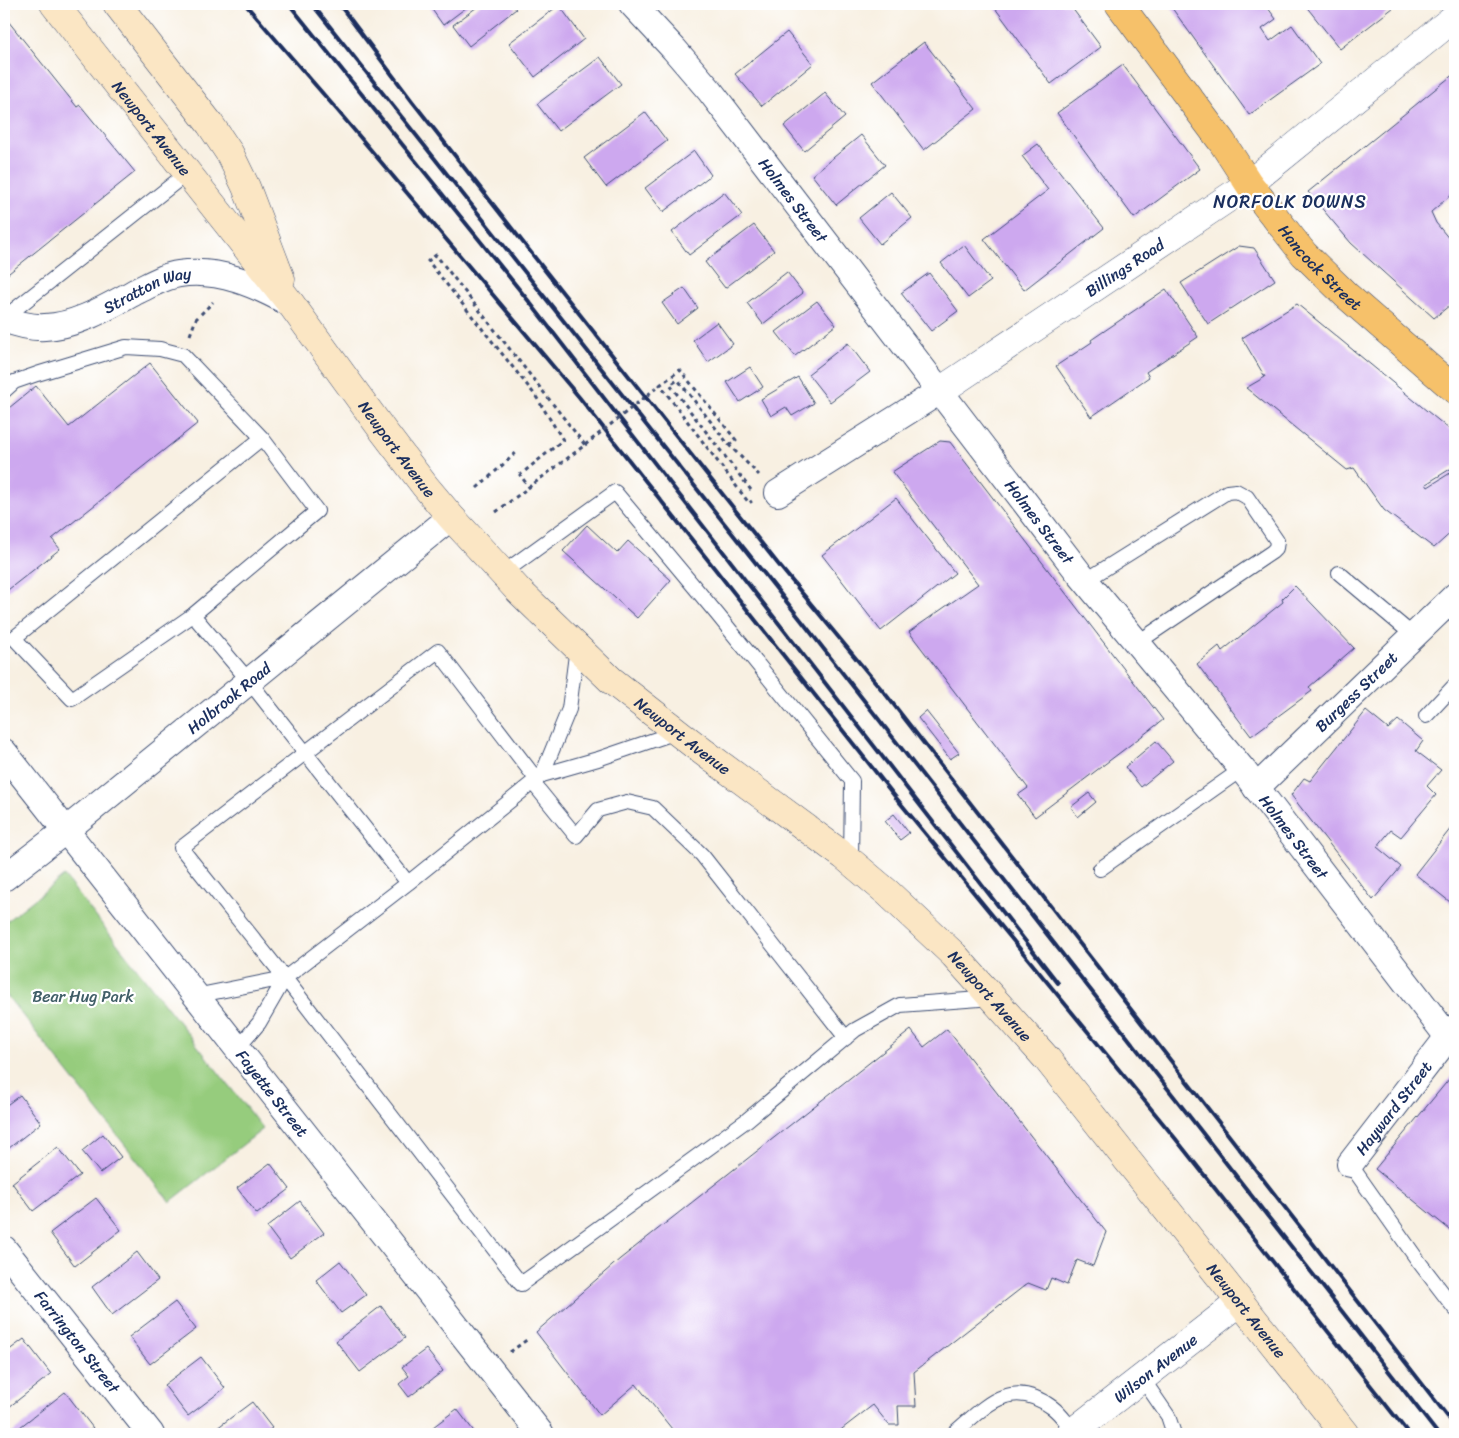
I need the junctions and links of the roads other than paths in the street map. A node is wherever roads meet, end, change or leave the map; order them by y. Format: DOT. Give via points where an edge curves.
graph roads {
  1 [pos="54,4"];
  2 [pos="117,4"];
  3 [pos="1119,4"];
  4 [pos="639,6"];
  5 [pos="1455,17"];
  6 [pos="187,173"];
  7 [pos="1250,184"];
  8 [pos="291,304"];
  9 [pos="4,319"];
  10 [pos="1452,382"];
  11 [pos="4,390"];
  12 [pos="940,391"];
  13 [pos="262,438"];
  14 [pos="778,493"];
  15 [pos="451,517"];
  16 [pos="503,573"];
  17 [pos="1339,573"];
  18 [pos="1085,581"];
  19 [pos="1453,601"];
  20 [pos="193,615"];
  21 [pos="1414,636"];
  22 [pos="9,639"];
  23 [pos="1137,643"];
  24 [pos="577,646"];
  25 [pos="248,681"];
  26 [pos="1455,685"];
  27 [pos="1426,716"];
  28 [pos="677,732"];
  29 [pos="4,752"];
  30 [pos="304,752"];
  31 [pos="537,779"];
  32 [pos="1249,779"];
  33 [pos="66,831"];
  34 [pos="851,862"];
  35 [pos="1100,869"];
  36 [pos="4,878"];
  37 [pos="408,883"];
  38 [pos="285,978"];
  39 [pos="195,996"];
  40 [pos="993,998"];
  41 [pos="1452,1033"];
  42 [pos="850,1034"];
  43 [pos="237,1049"];
  44 [pos="1350,1164"];
  45 [pos="4,1249"];
  46 [pos="1240,1302"];
  47 [pos="1455,1309"];
  48 [pos="1142,1378"];
  49 [pos="1072,1433"];
  50 [pos="151,1434"];
  51 [pos="541,1434"];
  52 [pos="952,1434"];
  53 [pos="1174,1434"];
  54 [pos="1344,1434"];
  1 -- 6 [label="main road, Newport Avenue"];
  2 -- 8 [label="main road" via="230,154"];
  3 -- 7 [label="main road, Hancock Street"];
  4 -- 12 [label="street, Holmes Street" via="710,91"];
  5 -- 7 [label="street, Billings Road"];
  6 -- 8 [label="main road, Newport Avenue"];
  6 -- 9 [label="lane"];
  7 -- 10 [label="main road, Hancock Street" via="1304,254 1346,295"];
  7 -- 12 [label="street, Billings Road"];
  8 -- 9 [label="street, Stratton Way" via="236,278 179,274 159,280 68,324 23,326"];
  8 -- 15 [label="main road, Newport Avenue" via="381,428"];
  11 -- 13 [label="lane" via="14,382 126,347 160,349 183,354"];
  12 -- 14 [label="street, Billings Road"];
  12 -- 18 [label="street, Holmes Street"];
  13 -- 20 [label="lane" via="317,511"];
  13 -- 22 [label="lane"];
  15 -- 16 [label="main road, Newport Avenue"];
  15 -- 25 [label="street, Holbrook Road"];
  16 -- 24 [label="main road, Newport Avenue"];
  16 -- 34 [label="lane" via="615,492 852,782"];
  17 -- 21 [label="lane"];
  18 -- 23 [label="street, Holmes Street"];
  18 -- 23 [label="lane" via="1226,492 1236,491 1247,497 1277,541 1276,548"];
  19 -- 21 [label="street, Burgess Street"];
  20 -- 22 [label="lane" via="72,700"];
  20 -- 25 [label="lane"];
  21 -- 32 [label="street, Burgess Street"];
  23 -- 32 [label="street, Holmes Street"];
  24 -- 28 [label="main road, Newport Avenue" via="611,680"];
  24 -- 31 [label="lane" via="569,709"];
  25 -- 30 [label="lane"];
  25 -- 33 [label="street, Holbrook Road"];
  26 -- 27 [label="lane"];
  28 -- 31 [label="lane"];
  28 -- 34 [label="main road, Newport Avenue"];
  29 -- 33 [label="street, Fayette Street"];
  30 -- 31 [label="lane" via="438,651"];
  30 -- 37 [label="lane"];
  30 -- 38 [label="lane" via="181,848"];
  31 -- 37 [label="lane"];
  31 -- 42 [label="lane" via="576,836 598,810 627,802 653,808 702,855"];
  32 -- 35 [label="lane"];
  32 -- 41 [label="street, Holmes Street"];
  33 -- 36 [label="street, Holbrook Road"];
  33 -- 39 [label="street, Fayette Street"];
  34 -- 40 [label="main road, Newport Avenue" via="954,955"];
  37 -- 38 [label="lane"];
  38 -- 39 [label="lane"];
  38 -- 42 [label="lane" via="521,1284 747,1120"];
  38 -- 43 [label="lane" via="259,1023"];
  39 -- 43 [label="street, Fayette Street"];
  40 -- 42 [label="lane" via="900,1004"];
  40 -- 46 [label="main road, Newport Avenue" via="1047,1059"];
  41 -- 44 [label="street, Hayward Street"];
  43 -- 51 [label="street, Fayette Street"];
  44 -- 47 [label="lane"];
  45 -- 50 [label="street, Farrington Street"];
  46 -- 48 [label="street, Wilson Avenue"];
  46 -- 54 [label="main road, Newport Avenue"];
  48 -- 49 [label="street, Wilson Avenue"];
  48 -- 53 [label="lane" via="1168,1416"];
  49 -- 52 [label="lane" via="1053,1408 1033,1396 1021,1394 1004,1395"];
}
